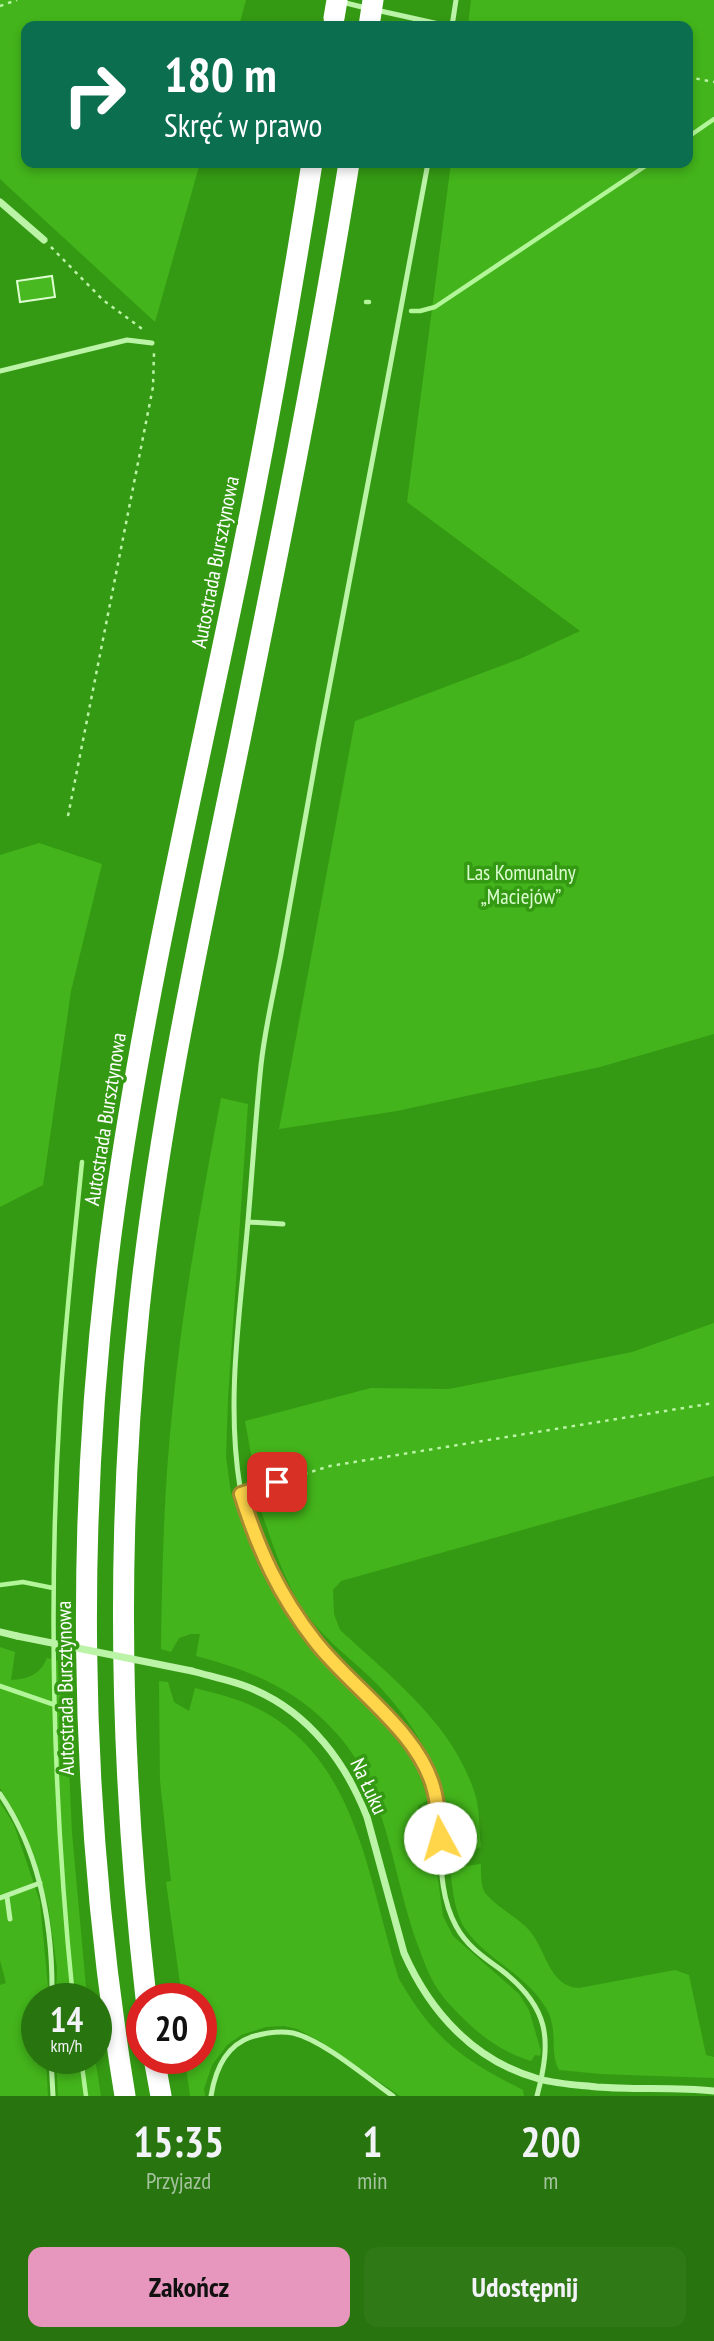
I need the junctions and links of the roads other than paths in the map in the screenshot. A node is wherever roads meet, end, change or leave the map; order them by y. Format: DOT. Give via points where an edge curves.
graph roads {
  1 [pos="373,0"];
  2 [pos="456,0"];
  3 [pos="334,11"];
  4 [pos="370,21"];
  5 [pos="411,21"];
  6 [pos="451,21"];
  7 [pos="312,168"];
  8 [pos="348,168"];
  9 [pos="427,168"];
  10 [pos="0,202"];
  11 [pos="44,240"];
  12 [pos="152,343"];
  13 [pos="0,371"];
  14 [pos="248,1222"];
  15 [pos="283,1224"];
  16 [pos="295,1477"];
  17 [pos="241,1494"];
  18 [pos="0,1632"];
  19 [pos="0,1794"];
  20 [pos="441,1858"];
  21 [pos="459,1860"];
  22 [pos="40,1883"];
  23 [pos="3,1898"];
  24 [pos="10,1919"];
  25 [pos="52,1983"];
  26 [pos="145,1983"];
  27 [pos="52,2074"];
  28 [pos="157,2074"];
  29 [pos="541,2080"];
  30 [pos="714,2091"];
  31 [pos="53,2096"];
  32 [pos="125,2096"];
  33 [pos="161,2096"];
  34 [pos="211,2096"];
  35 [pos="393,2096"];
  36 [pos="537,2096"];
  1 -- 4 [label="highway, bridge"];
  2 -- 6 [label="lane"];
  3 -- 5 [label="lane"];
  7 -- 32 [label="highway, Autostrada Bursztynowa" via="265,434 134,1088 104,1304 88,1540 88,1692 103,1935"];
  8 -- 26 [label="highway" via="170,1091 139,1310 124,1537 124,1691 130,1826"];
  9 -- 14 [label="lane" via="262,1061"];
  10 -- 11 [label="street"];
  12 -- 13 [label="lane" via="127,340"];
  14 -- 15 [label="lane"];
  14 -- 17 [label="lane" via="235,1378 234,1446"];
  16 -- 17 [label="lane"];
  17 -- 20 [label="lane" via="269,1571 292,1610 424,1763 434,1788"];
  18 -- 29 [label="street, Na Łuku, bridge" via="192,1671 258,1691 285,1707 320,1737 347,1773 358,1796 404,1953 423,1991 446,2021 478,2050"];
  19 -- 22 [label="lane" via="22,1834"];
  20 -- 21 [label="lane"];
  20 -- 29 [label="lane" via="449,1912 460,1934 509,1976 541,2018 547,2060"];
  22 -- 23 [label="lane"];
  22 -- 25 [label="lane" via="48,1916"];
  23 -- 24 [label="lane"];
  27 -- 31 [label="lane"];
  28 -- 33 [label="highway"];
  29 -- 30 [label="street, Na Łuku"];
  29 -- 36 [label="lane"];
  34 -- 35 [label="lane" via="216,2070 228,2052 243,2040 267,2032 294,2033 323,2047"];
}
